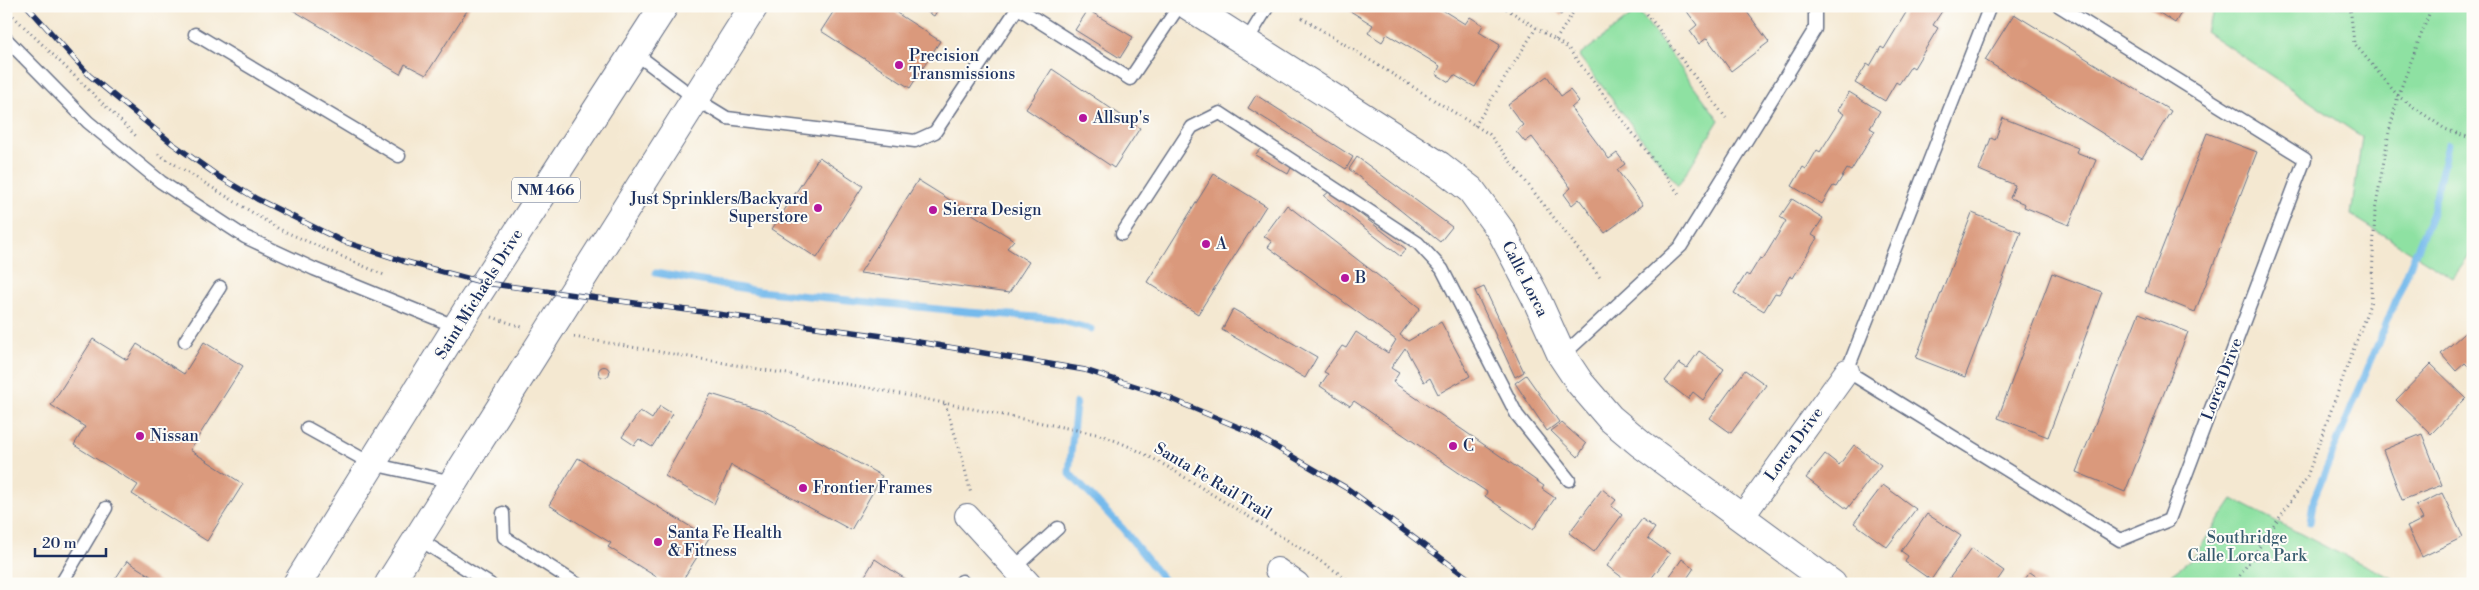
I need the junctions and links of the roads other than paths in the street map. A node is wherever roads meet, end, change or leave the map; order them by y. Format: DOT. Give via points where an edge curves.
graph roads {
  1 [pos="664,6"];
  2 [pos="754,6"];
  3 [pos="1179,6"];
  4 [pos="1189,6"];
  5 [pos="1268,6"];
  6 [pos="1815,6"];
  7 [pos="1990,6"];
  8 [pos="2059,6"];
  9 [pos="1018,7"];
  10 [pos="195,34"];
  11 [pos="6,39"];
  12 [pos="1246,42"];
  13 [pos="635,53"];
  14 [pos="696,99"];
  15 [pos="399,156"];
  16 [pos="1122,234"];
  17 [pos="220,287"];
  18 [pos="457,327"];
  19 [pos="185,341"];
  20 [pos="1562,356"];
  21 [pos="1847,371"];
  22 [pos="307,428"];
  23 [pos="372,464"];
  24 [pos="1569,480"];
  25 [pos="453,482"];
  26 [pos="106,508"];
  27 [pos="503,513"];
  28 [pos="1742,517"];
  29 [pos="971,520"];
  30 [pos="1058,528"];
  31 [pos="417,538"];
  32 [pos="1277,570"];
  33 [pos="1022,576"];
  34 [pos="61,584"];
  35 [pos="297,584"];
  36 [pos="388,584"];
  37 [pos="490,584"];
  38 [pos="577,584"];
  39 [pos="1297,584"];
  40 [pos="1832,584"];
  1 -- 13 [label="main road, Saint Michaels Drive / NM 466"];
  2 -- 14 [label="main road"];
  3 -- 9 [label="lane" via="1130,79"];
  4 -- 12 [label="main road, Calle Lorca"];
  5 -- 12 [label="lane"];
  6 -- 20 [label="lane" via="1815,29 1682,246"];
  7 -- 21 [label="lane, Lorca Drive"];
  8 -- 21 [label="lane, Lorca Drive" via="2305,159 2169,520 2120,540"];
  9 -- 14 [label="lane" via="935,132 915,141 727,118"];
  10 -- 15 [label="lane"];
  11 -- 18 [label="lane" via="95,128 161,182 245,237"];
  12 -- 20 [label="main road, Calle Lorca" via="1440,166 1470,190 1501,231"];
  13 -- 14 [label="lane"];
  13 -- 18 [label="main road, Saint Michaels Drive / NM 466"];
  14 -- 25 [label="main road"];
  16 -- 24 [label="lane" via="1192,127 1220,113 1418,243 1442,269 1517,415"];
  17 -- 19 [label="lane"];
  18 -- 23 [label="main road, Saint Michaels Drive / NM 466"];
  20 -- 28 [label="main road, Calle Lorca" via="1610,418"];
  21 -- 28 [label="street, Lorca Drive"];
  22 -- 23 [label="lane"];
  23 -- 25 [label="lane"];
  23 -- 35 [label="main road, Saint Michaels Drive / NM 466"];
  25 -- 31 [label="main road"];
  26 -- 34 [label="lane"];
  27 -- 38 [label="lane" via="504,537"];
  28 -- 40 [label="main road, Calle Lorca"];
  29 -- 33 [label="street"];
  30 -- 33 [label="lane"];
  31 -- 36 [label="main road"];
  31 -- 37 [label="lane"];
  32 -- 39 [label="street"];
}
